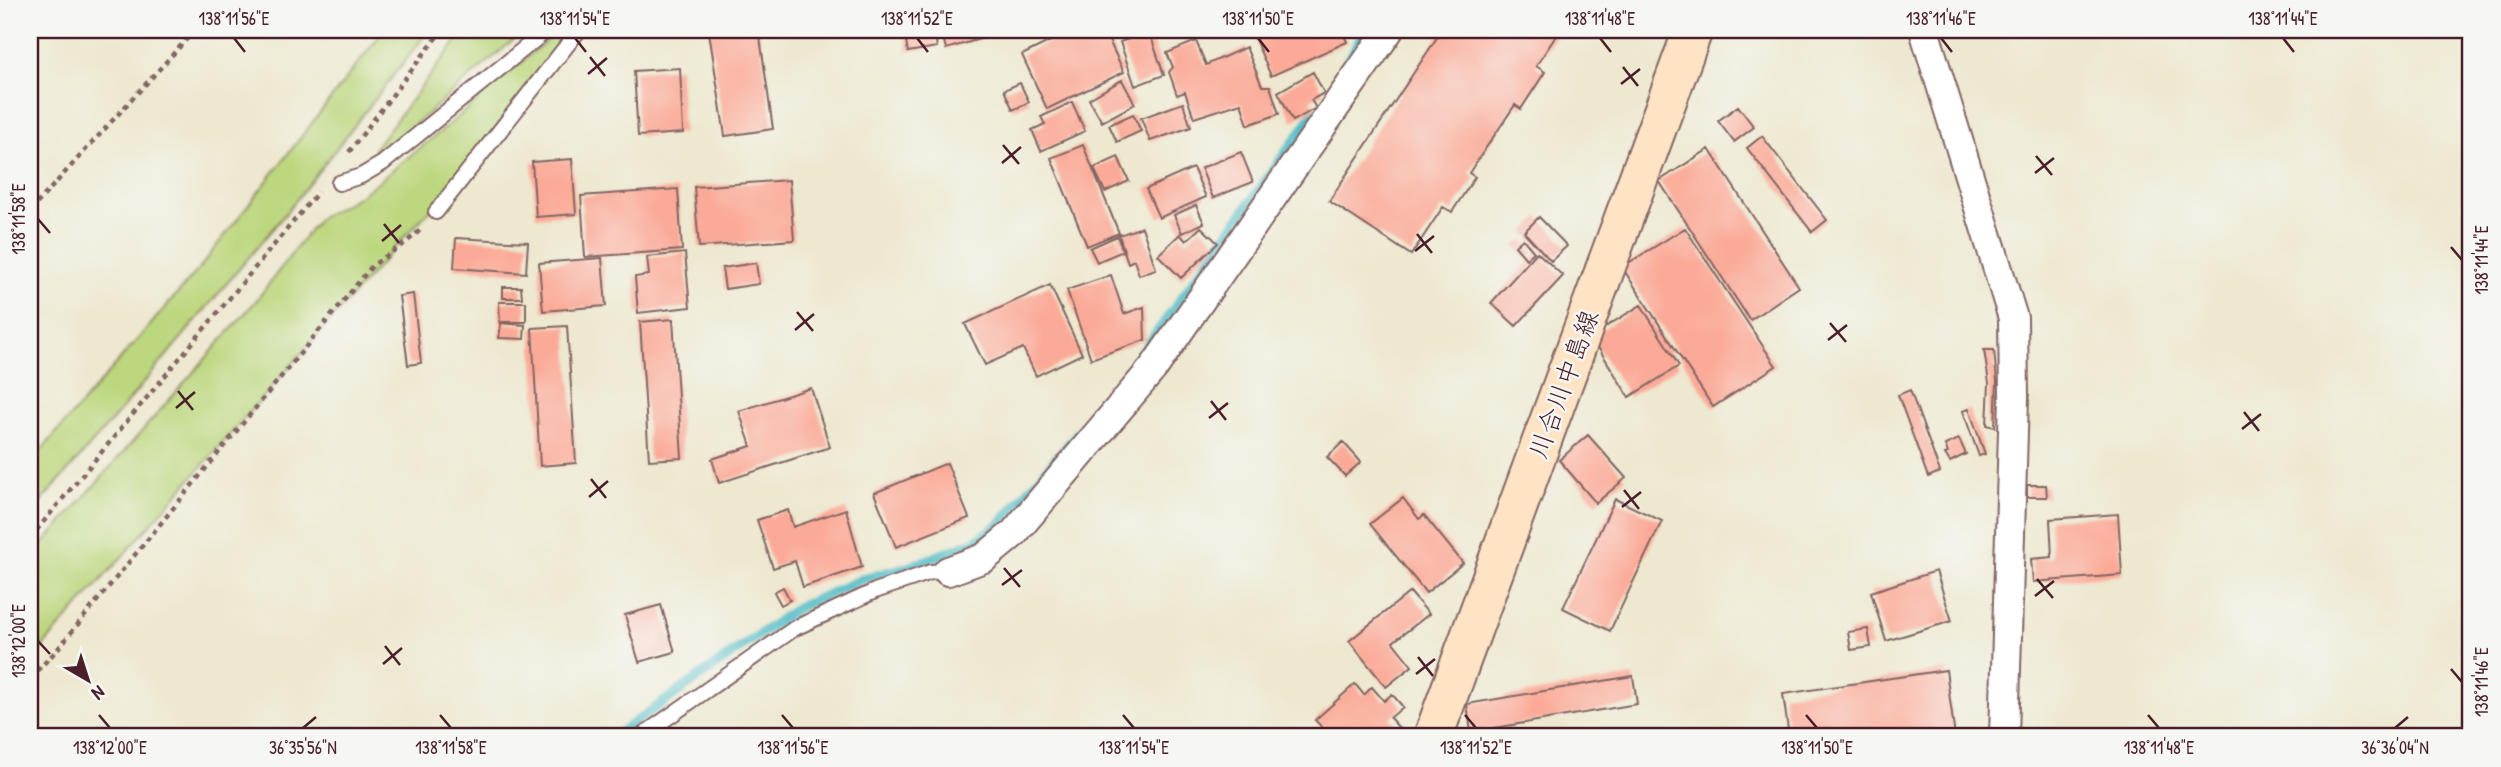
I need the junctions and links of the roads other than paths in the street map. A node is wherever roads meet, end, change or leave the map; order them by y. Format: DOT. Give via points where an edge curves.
graph roads {
  1 [pos="547,30"];
  2 [pos="579,30"];
  3 [pos="1389,30"];
  4 [pos="1693,30"];
  5 [pos="1924,30"];
  6 [pos="332,183"];
  7 [pos="436,212"];
  8 [pos="948,571"];
  9 [pos="640,737"];
  10 [pos="1433,737"];
  11 [pos="2004,737"];
  1 -- 6 [label="lane" via="383,163 361,176"];
  2 -- 7 [label="lane"];
  3 -- 8 [label="street" via="1154,368 1014,533 984,558"];
  4 -- 10 [label="main road, 川合川中島線"];
  5 -- 11 [label="street" via="2013,318"];
  8 -- 9 [label="lane" via="930,572 875,591 795,628"];
}
